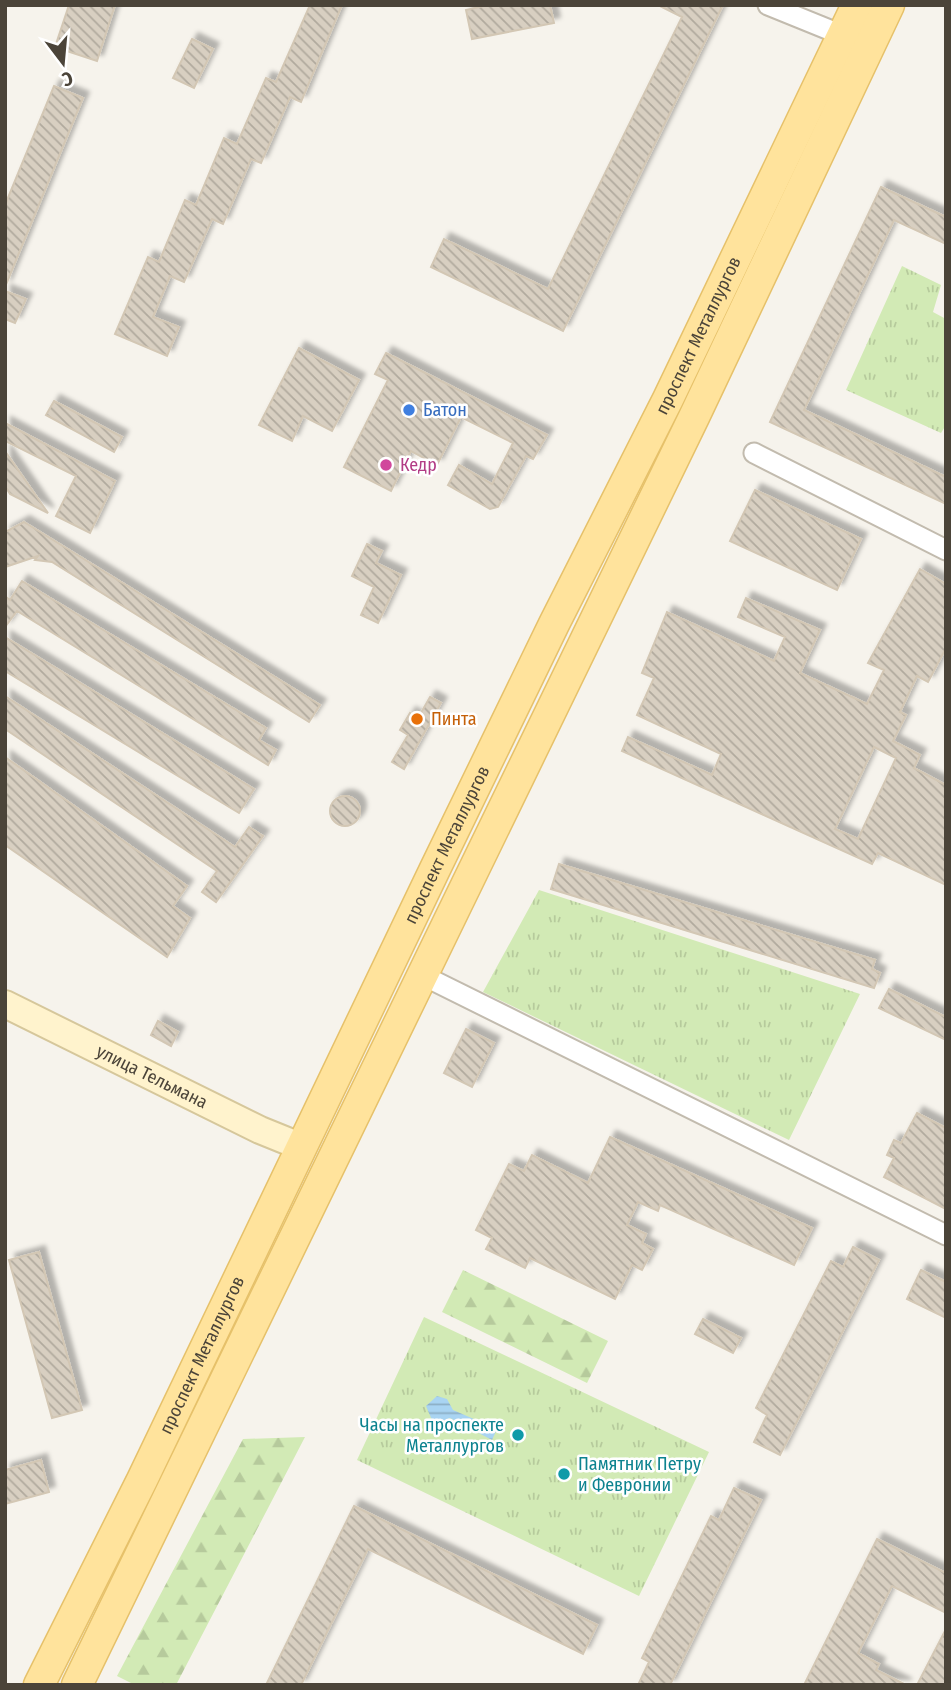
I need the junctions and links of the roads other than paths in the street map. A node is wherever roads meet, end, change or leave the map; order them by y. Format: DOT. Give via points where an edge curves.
graph roads {
  1 [pos="768,5"];
  2 [pos="857,5"];
  3 [pos="889,5"];
  4 [pos="842,35"];
  5 [pos="870,44"];
  6 [pos="754,453"];
  7 [pos="946,550"];
  8 [pos="422,975"];
  9 [pos="5,1004"];
  10 [pos="302,1147"];
  11 [pos="331,1161"];
  12 [pos="946,1235"];
  13 [pos="39,1685"];
  14 [pos="77,1685"];
  1 -- 4 [label="street"];
  2 -- 4 [label="main road, проспект Металлургов"];
  3 -- 5 [label="main road, проспект Металлургов"];
  4 -- 5 [label="main road"];
  4 -- 10 [label="main road, проспект Металлургов"];
  5 -- 8 [label="main road, проспект Металлургов"];
  6 -- 7 [label="street"];
  8 -- 11 [label="main road, проспект Металлургов"];
  8 -- 12 [label="street"];
  9 -- 10 [label="main road, улица Тельмана"];
  10 -- 11 [label="main road"];
  10 -- 13 [label="main road, проспект Металлургов"];
  11 -- 14 [label="main road, проспект Металлургов"];
}
